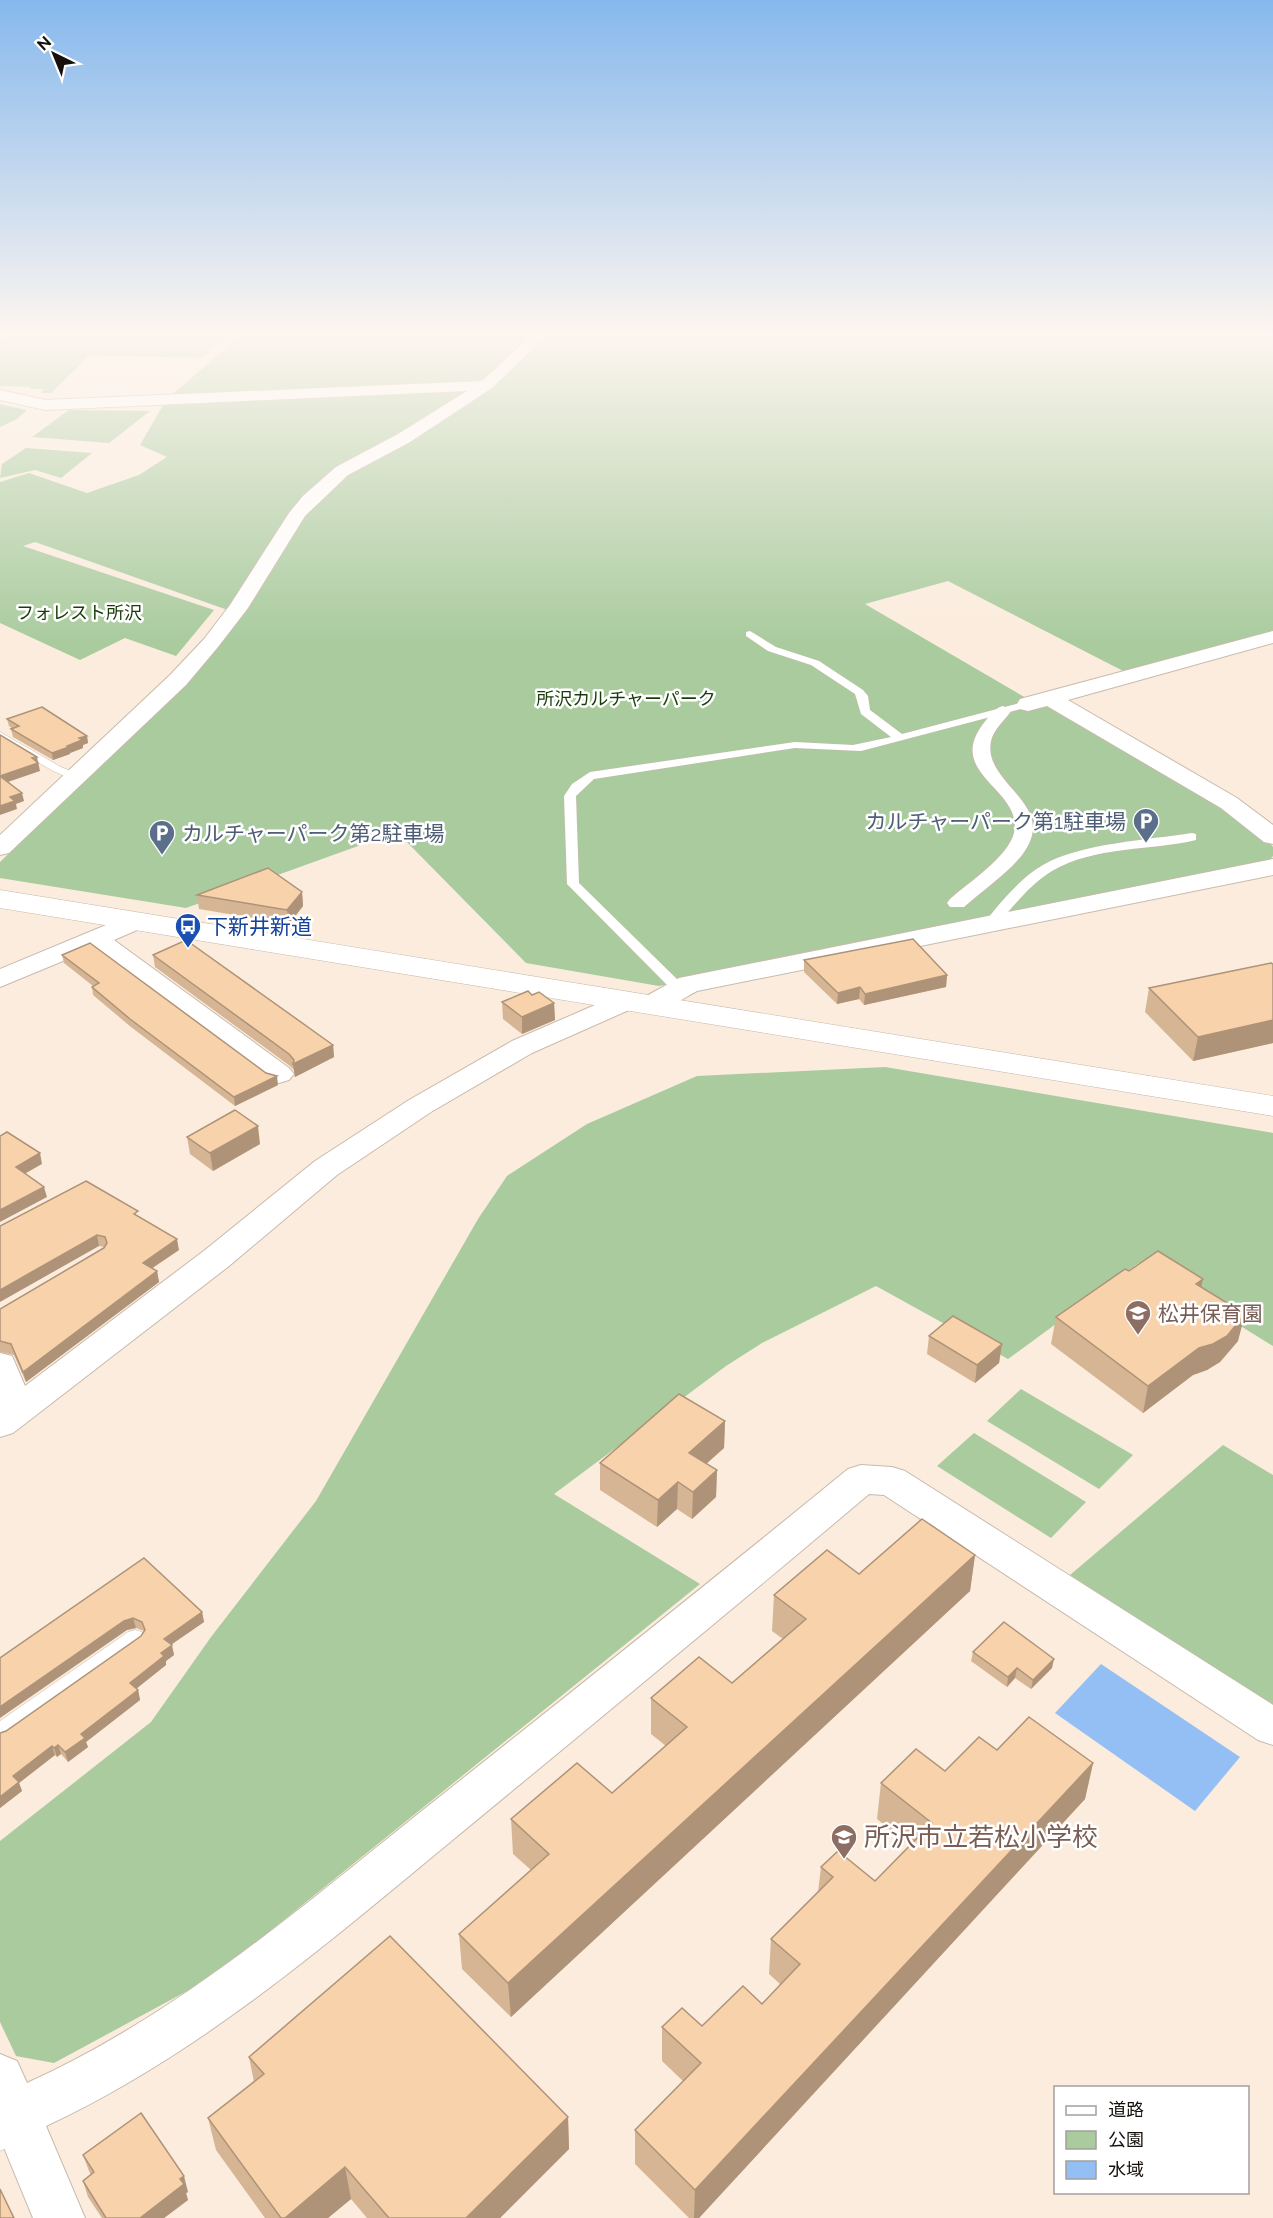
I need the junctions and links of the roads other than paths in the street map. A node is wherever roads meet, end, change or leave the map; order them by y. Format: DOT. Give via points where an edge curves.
graph roads {
  1 [pos="406,437"];
  2 [pos="750,634"];
  3 [pos="1273,637"];
  4 [pos="1038,701"];
  5 [pos="1003,711"];
  6 [pos="0,735"];
  7 [pos="900,738"];
  8 [pos="74,776"];
  9 [pos="1191,837"];
  10 [pos="1273,837"];
  11 [pos="4,839"];
  12 [pos="1273,867"];
  13 [pos="0,899"];
  14 [pos="957,903"];
  15 [pos="135,921"];
  16 [pos="991,923"];
  17 [pos="96,939"];
  18 [pos="0,979"];
  19 [pos="679,989"];
  20 [pos="639,1003"];
  21 [pos="279,1074"];
  22 [pos="1273,1106"];
  23 [pos="0,1365"];
  24 [pos="0,1416"];
  25 [pos="0,1424"];
  26 [pos="135,1638"];
  27 [pos="1273,1726"];
  28 [pos="0,1733"];
  29 [pos="6,2105"];
  30 [pos="59,2218"];
  1 -- 8 [label="street" via="342,471 309,500 238,608 210,643 178,680"];
  2 -- 7 [label="lane" via="772,649 815,663 859,692 865,712"];
  3 -- 4 [label="street"];
  4 -- 5 [label="lane"];
  4 -- 10 [label="street" via="1229,803"];
  5 -- 7 [label="lane"];
  5 -- 14 [label="street" via="982,740 982,763 1018,805 1025,820 1021,842 1015,852"];
  6 -- 8 [label="lane"];
  7 -- 19 [label="lane" via="845,751 795,745 590,776 576,787 570,796 573,884"];
  8 -- 11 [label="street"];
  9 -- 16 [label="lane" via="1108,851 1051,866"];
  12 -- 16 [label="street"];
  13 -- 15 [label="street"];
  15 -- 17 [label="street"];
  15 -- 20 [label="street"];
  16 -- 19 [label="street"];
  17 -- 18 [label="street"];
  17 -- 21 [label="street"];
  19 -- 20 [label="street"];
  20 -- 22 [label="street"];
  20 -- 25 [label="street" via="522,1047 336,1161 217,1258"];
  23 -- 24 [label="street" via="10,1393"];
  26 -- 28 [label="lane"];
  27 -- 29 [label="street" via="892,1482 861,1479 692,1620 215,2002 128,2059 47,2101"];
  29 -- 30 [label="street"];
}
